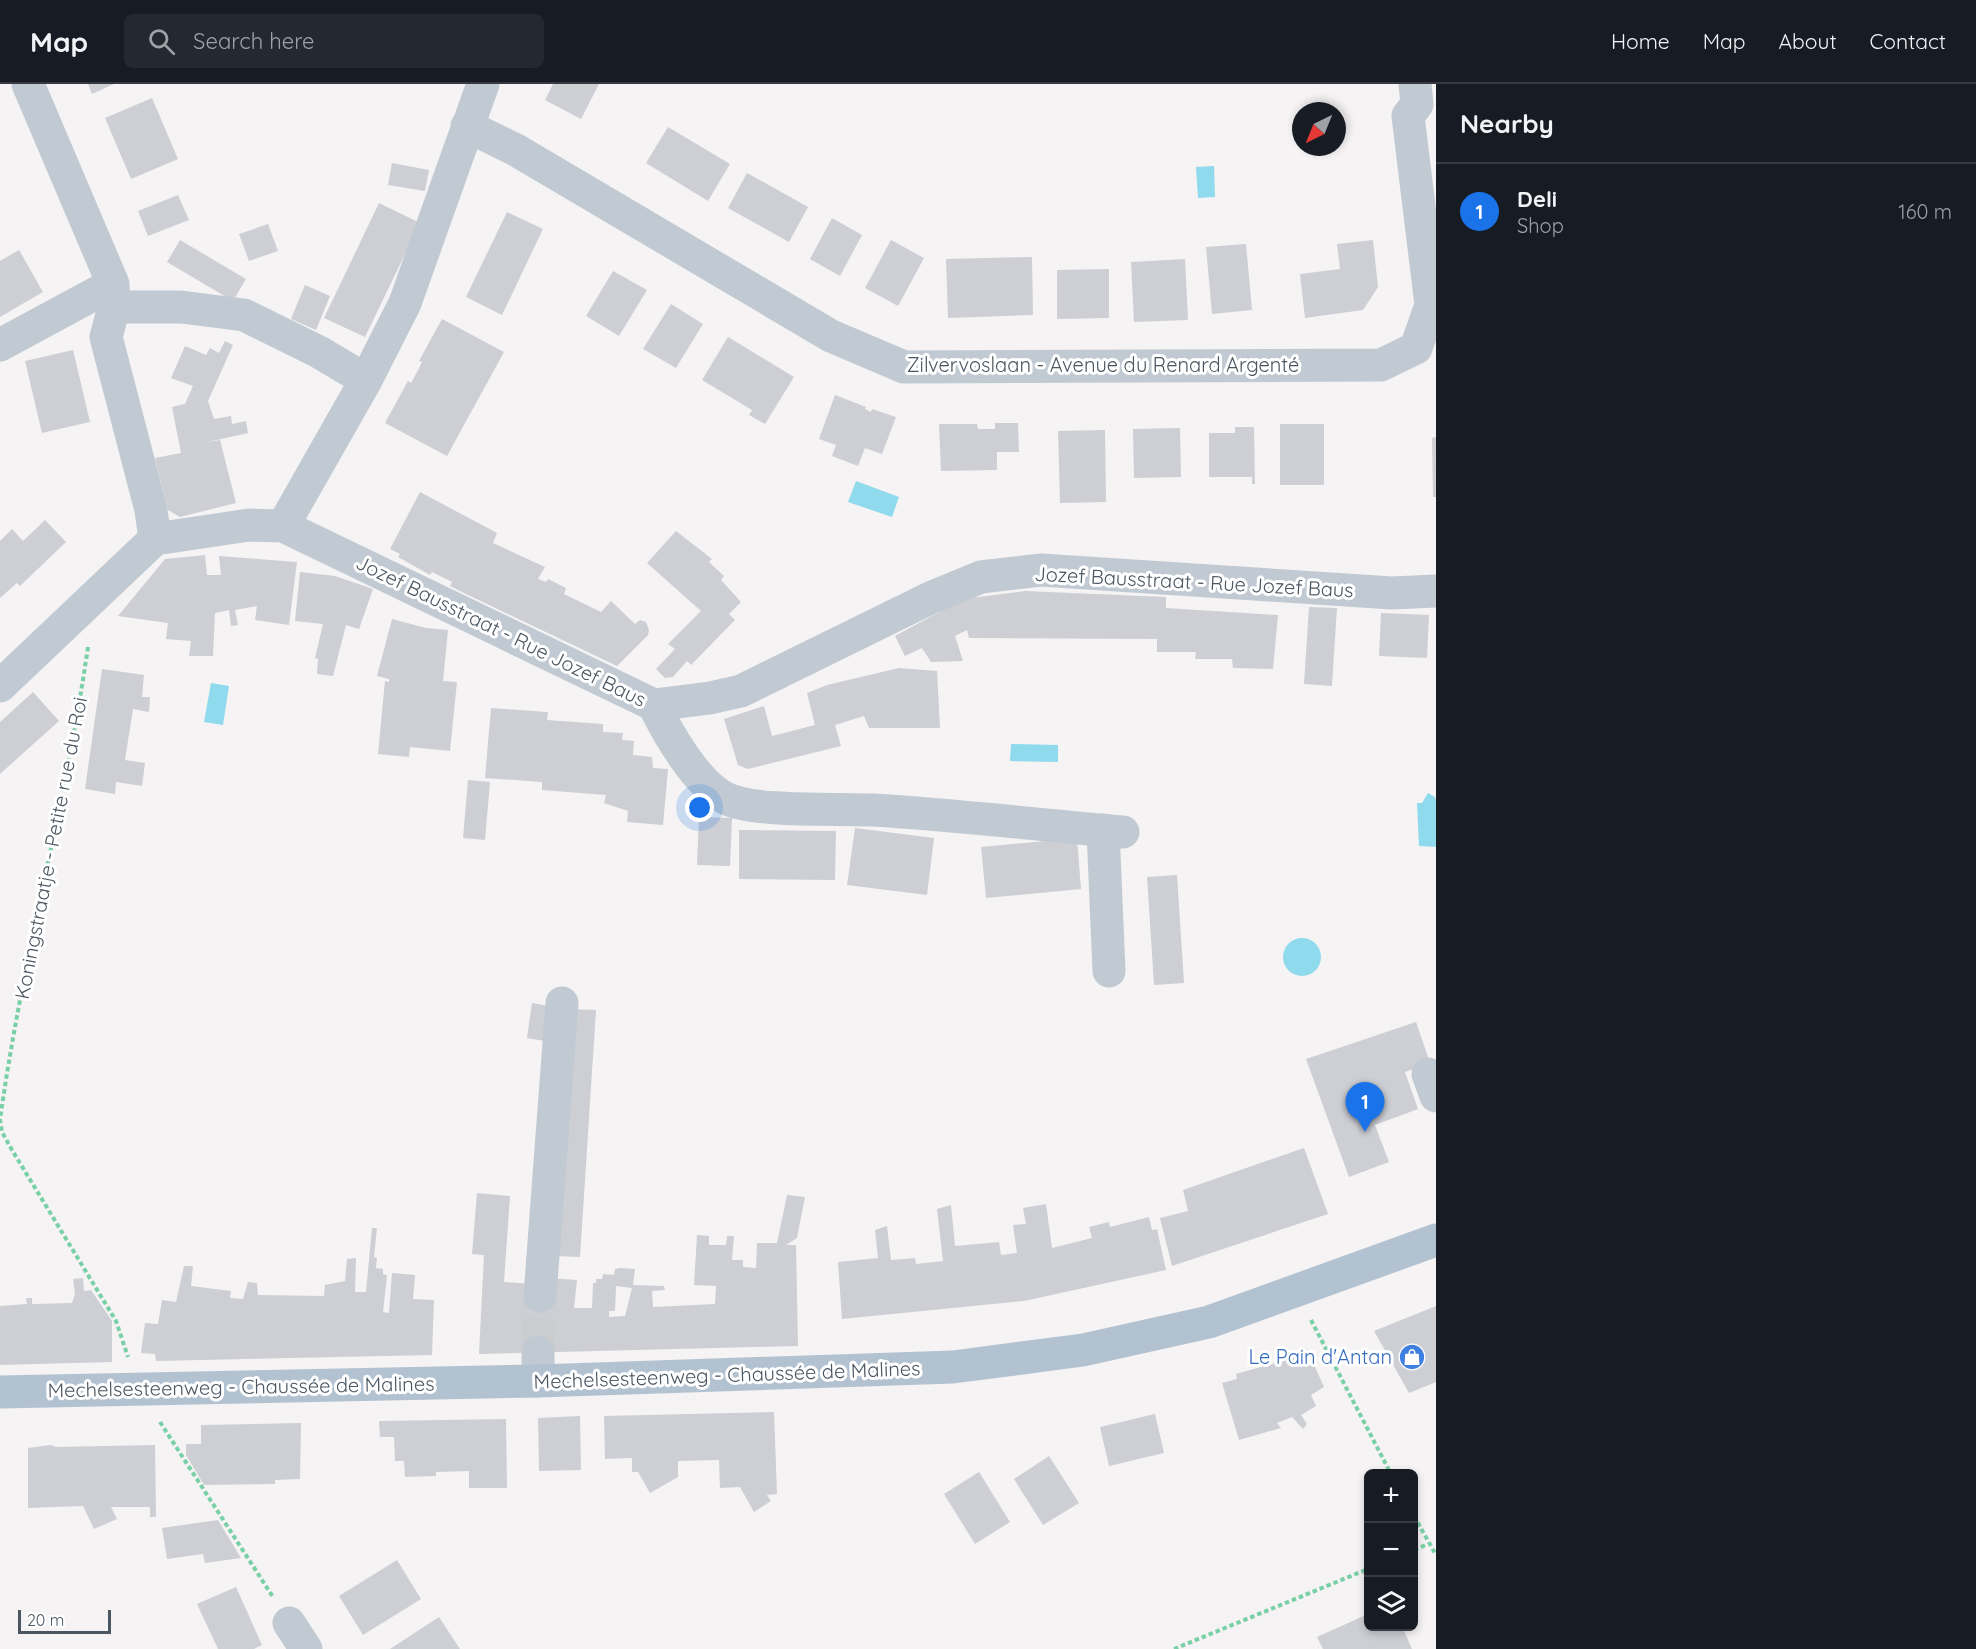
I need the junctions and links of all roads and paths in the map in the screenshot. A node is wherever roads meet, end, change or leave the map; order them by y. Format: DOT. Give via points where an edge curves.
graph roads {
  1 [pos="28,84"];
  2 [pos="483,84"];
  3 [pos="1415,84"];
  4 [pos="467,126"];
  5 [pos="114,296"];
  6 [pos="0,345"];
  7 [pos="366,381"];
  8 [pos="283,526"];
  9 [pos="155,539"];
  10 [pos="1436,591"];
  11 [pos="79,610"];
  12 [pos="0,686"];
  13 [pos="654,705"];
  14 [pos="1109,971"];
  15 [pos="562,1004"];
  16 [pos="1436,1240"];
  17 [pos="1296,1293"];
  18 [pos="540,1296"];
  19 [pos="131,1390"];
  20 [pos="0,1392"];
  21 [pos="1389,1469"];
  22 [pos="1417,1523"];
  23 [pos="1428,1544"];
  24 [pos="1418,1548"];
  25 [pos="1436,1554"];
  26 [pos="1364,1571"];
  27 [pos="298,1636"];
  28 [pos="1174,1649"];
  1 -- 5 [label="street"];
  2 -- 4 [label="street"];
  3 -- 4 [label="street, Zilvervoslaan - Avenue du Renard Argenté" via="1417,104 1408,116 1431,305 1416,348 1381,365 904,367 831,336 516,150"];
  4 -- 7 [label="street" via="405,303"];
  5 -- 6 [label="street"];
  5 -- 7 [label="street" via="244,315 319,352"];
  5 -- 9 [label="street" via="106,337"];
  7 -- 8 [label="street"];
  8 -- 9 [label="street, Jozef Bausstraat - Rue Jozef Baus" via="249,525"];
  8 -- 13 [label="street, Jozef Bausstraat - Rue Jozef Baus"];
  9 -- 11 [label="street"];
  10 -- 13 [label="street, Jozef Bausstraat - Rue Jozef Baus" via="1392,593 1041,570 981,577 741,691"];
  11 -- 12 [label="street"];
  11 -- 19 [label="path, Koningstraatje - Petite rue du Roi" via="92,625 80,703 0,1120 12,1150 116,1321 129,1358"];
  13 -- 14 [label="street" via="666,731 712,790 746,806 874,810 1113,831"];
  15 -- 18 [label="street"];
  16 -- 17 [label="main road, Mechelsesteenweg - Chaussée de Malines"];
  17 -- 19 [label="main road, Mechelsesteenweg - Chaussée de Malines" via="1209,1322 1134,1340 965,1366 878,1372 538,1367"];
  17 -- 21 [label="path"];
  19 -- 20 [label="main road, Mechelsesteenweg - Chaussée de Malines"];
  19 -- 27 [label="path" via="165,1427"];
  22 -- 23 [label="path"];
  23 -- 24 [label="path"];
  23 -- 25 [label="path"];
  26 -- 28 [label="path"];
}
